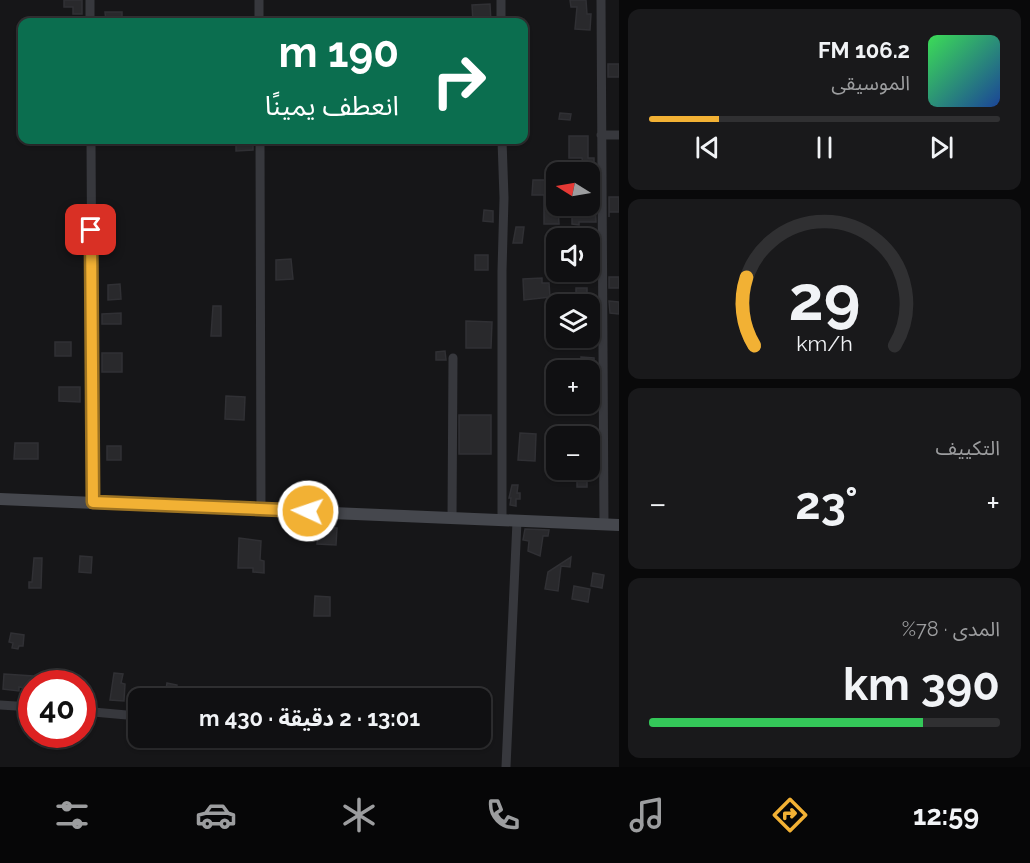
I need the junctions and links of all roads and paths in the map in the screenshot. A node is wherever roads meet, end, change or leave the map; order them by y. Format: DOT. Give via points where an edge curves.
graph roads {
  1 [pos="90,0"];
  2 [pos="259,0"];
  3 [pos="501,0"];
  4 [pos="601,0"];
  5 [pos="90,18"];
  6 [pos="259,18"];
  7 [pos="501,18"];
  8 [pos="601,135"];
  9 [pos="619,135"];
  10 [pos="90,144"];
  11 [pos="260,144"];
  12 [pos="502,144"];
  13 [pos="453,358"];
  14 [pos="0,499"];
  15 [pos="93,502"];
  16 [pos="261,508"];
  17 [pos="452,519"];
  18 [pos="502,521"];
  19 [pos="517,521"];
  20 [pos="604,524"];
  21 [pos="619,525"];
  22 [pos="0,705"];
  23 [pos="18,706"];
  24 [pos="96,712"];
  25 [pos="128,715"];
  26 [pos="506,767"];
  1 -- 5 [label="street"];
  2 -- 6 [label="street"];
  3 -- 7 [label="street"];
  4 -- 8 [label="street"];
  8 -- 9 [label="street"];
  8 -- 20 [label="street"];
  10 -- 15 [label="street"];
  11 -- 16 [label="street"];
  12 -- 18 [label="street"];
  13 -- 17 [label="street"];
  14 -- 15 [label="street"];
  15 -- 16 [label="street"];
  16 -- 17 [label="street"];
  17 -- 18 [label="street"];
  18 -- 19 [label="street"];
  19 -- 20 [label="street"];
  19 -- 26 [label="street"];
  20 -- 21 [label="street"];
  22 -- 23 [label="street"];
  24 -- 25 [label="street"];
}
